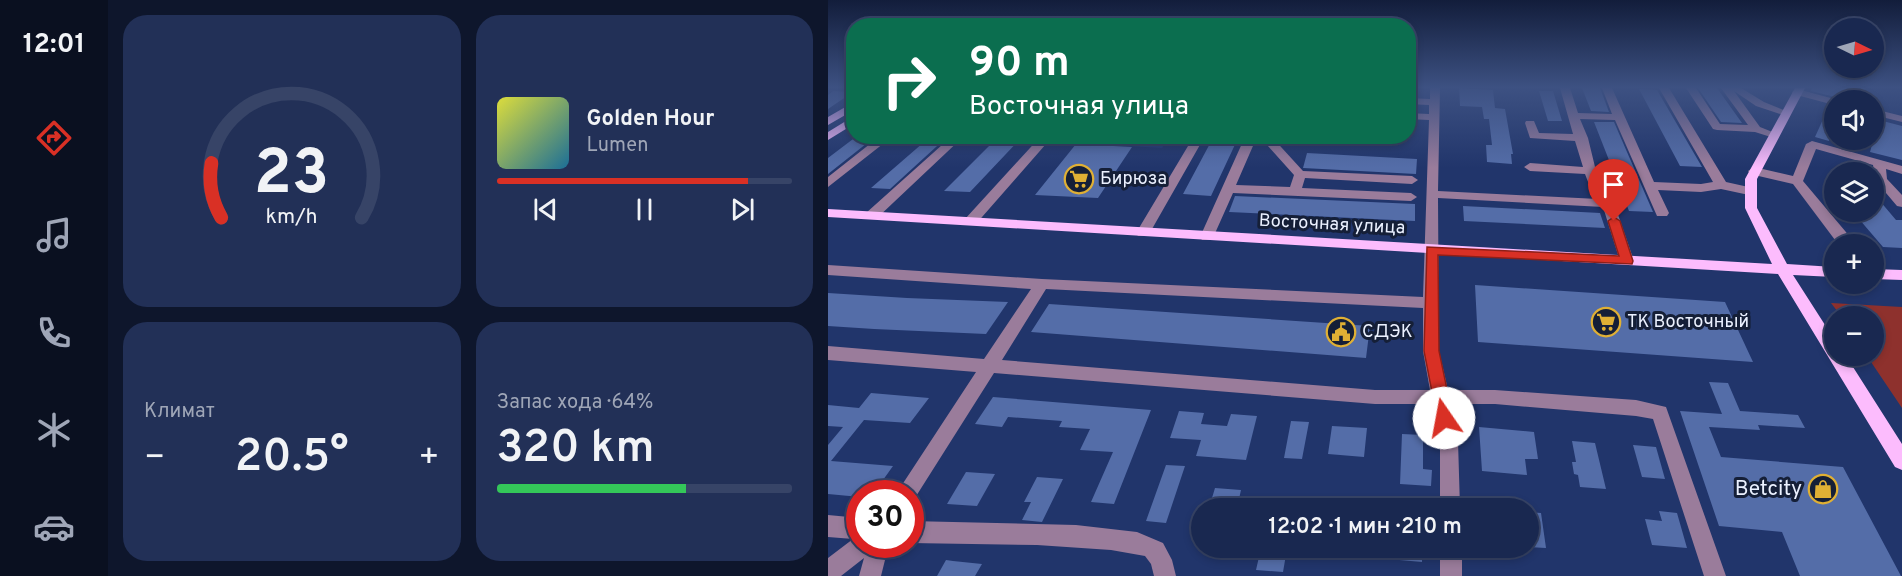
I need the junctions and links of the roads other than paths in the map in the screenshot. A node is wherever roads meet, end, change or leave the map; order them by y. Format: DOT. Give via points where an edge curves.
graph roads {
  1 [pos="1680,115"];
  2 [pos="1708,115"];
  3 [pos="1746,115"];
  4 [pos="1785,115"];
  5 [pos="1886,115"];
  6 [pos="1416,116"];
  7 [pos="1574,116"];
  8 [pos="1434,117"];
  9 [pos="1619,117"];
  10 [pos="1902,119"];
  11 [pos="1530,123"];
  12 [pos="846,125"];
  13 [pos="828,127"];
  14 [pos="842,128"];
  15 [pos="1756,129"];
  16 [pos="1774,135"];
  17 [pos="828,137"];
  18 [pos="1582,138"];
  19 [pos="878,144"];
  20 [pos="950,144"];
  21 [pos="1041,144"];
  22 [pos="1195,144"];
  23 [pos="1248,144"];
  24 [pos="1272,144"];
  25 [pos="1872,162"];
  26 [pos="1884,165"];
  27 [pos="1530,167"];
  28 [pos="1902,170"];
  29 [pos="1590,171"];
  30 [pos="1754,171"];
  31 [pos="1300,174"];
  32 [pos="1412,180"];
  33 [pos="1797,181"];
  34 [pos="828,183"];
  35 [pos="1884,183"];
  36 [pos="1721,185"];
  37 [pos="1650,186"];
  38 [pos="1228,189"];
  39 [pos="1295,191"];
  40 [pos="1749,191"];
  41 [pos="1433,194"];
  42 [pos="1411,197"];
  43 [pos="1608,203"];
  44 [pos="1902,203"];
  45 [pos="828,213"];
  46 [pos="1662,213"];
  47 [pos="871,216"];
  48 [pos="970,222"];
  49 [pos="1143,233"];
  50 [pos="1838,234"];
  51 [pos="1208,237"];
  52 [pos="1431,250"];
  53 [pos="1627,261"];
  54 [pos="1782,269"];
  55 [pos="828,270"];
  56 [pos="1824,271"];
  57 [pos="1884,274"];
  58 [pos="1902,275"];
  59 [pos="1042,284"];
  60 [pos="1430,303"];
  61 [pos="1824,335"];
  62 [pos="828,353"];
  63 [pos="990,366"];
  64 [pos="1843,366"];
  65 [pos="1440,395"];
  66 [pos="1902,461"];
  67 [pos="915,480"];
  68 [pos="1450,498"];
  69 [pos="828,526"];
  70 [pos="846,528"];
  71 [pos="924,532"];
  72 [pos="846,558"];
  73 [pos="874,558"];
  74 [pos="1451,558"];
  75 [pos="828,572"];
  76 [pos="870,576"];
  77 [pos="1165,576"];
  78 [pos="1451,576"];
  79 [pos="1715,576"];
  1 -- 36 [label="street"];
  2 -- 15 [label="street" via="1717,128"];
  3 -- 15 [label="street"];
  4 -- 16 [label="main road"];
  5 -- 10 [label="street"];
  6 -- 8 [label="street"];
  7 -- 9 [label="street"];
  7 -- 18 [label="street"];
  8 -- 41 [label="street"];
  9 -- 37 [label="street"];
  11 -- 18 [label="street" via="1534,136"];
  12 -- 14 [label="main road"];
  13 -- 14 [label="main road"];
  14 -- 17 [label="main road"];
  15 -- 16 [label="street"];
  16 -- 30 [label="main road"];
  18 -- 29 [label="street"];
  19 -- 34 [label="street"];
  20 -- 47 [label="street"];
  21 -- 48 [label="street"];
  22 -- 49 [label="street"];
  23 -- 38 [label="street"];
  24 -- 31 [label="street"];
  25 -- 33 [label="street" via="1812,144"];
  26 -- 28 [label="street"];
  27 -- 29 [label="street"];
  29 -- 43 [label="street"];
  30 -- 33 [label="street"];
  30 -- 40 [label="main road"];
  31 -- 32 [label="street"];
  31 -- 39 [label="street"];
  33 -- 50 [label="street"];
  35 -- 44 [label="street"];
  36 -- 37 [label="street"];
  36 -- 40 [label="street"];
  37 -- 46 [label="street"];
  38 -- 39 [label="street"];
  38 -- 51 [label="street"];
  39 -- 42 [label="street"];
  40 -- 54 [label="main road" via="1751,208"];
  41 -- 43 [label="street"];
  41 -- 52 [label="street"];
  43 -- 53 [label="street"];
  45 -- 47 [label="main road, Восточная улица"];
  47 -- 48 [label="main road, Восточная улица"];
  48 -- 49 [label="main road, Восточная улица"];
  49 -- 51 [label="main road, Восточная улица"];
  51 -- 52 [label="main road, Восточная улица"];
  52 -- 53 [label="main road, Восточная улица"];
  52 -- 60 [label="street"];
  53 -- 54 [label="main road, Восточная улица"];
  54 -- 56 [label="main road, Восточная улица"];
  54 -- 61 [label="main road"];
  55 -- 59 [label="street"];
  57 -- 58 [label="main road"];
  59 -- 60 [label="street"];
  59 -- 63 [label="street"];
  60 -- 65 [label="street" via="1431,351"];
  62 -- 63 [label="street"];
  63 -- 65 [label="street" via="1375,397"];
  63 -- 67 [label="street"];
  64 -- 66 [label="main road"];
  65 -- 68 [label="street" via="1449,441"];
  65 -- 79 [label="street" via="1542,400 1660,413"];
  69 -- 70 [label="street"];
  71 -- 77 [label="street" via="1117,538 1151,547 1163,562"];
  72 -- 75 [label="street"];
  73 -- 76 [label="street"];
  74 -- 78 [label="street"];
}
